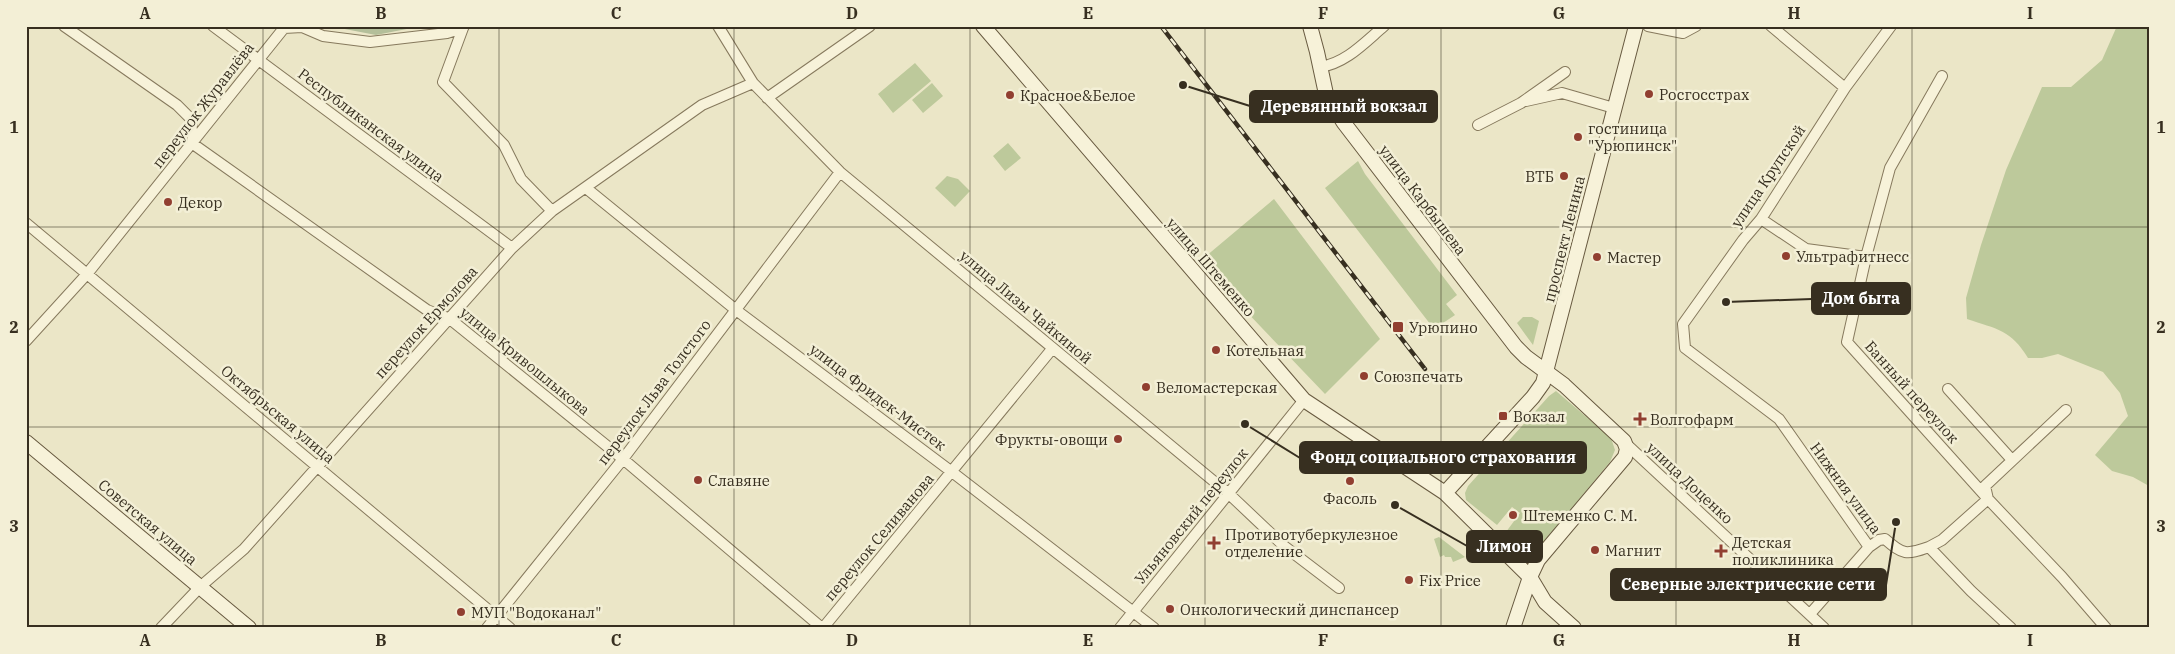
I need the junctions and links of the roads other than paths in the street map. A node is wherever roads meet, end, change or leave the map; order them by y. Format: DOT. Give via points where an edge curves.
graph roads {
  1 [pos="64,26"];
  2 [pos="213,26"];
  3 [pos="718,26"];
  4 [pos="870,26"];
  5 [pos="983,26"];
  6 [pos="1310,26"];
  7 [pos="1384,26"];
  8 [pos="1636,26"];
  9 [pos="1648,26"];
  10 [pos="1696,26"];
  11 [pos="1771,26"];
  12 [pos="1891,26"];
  13 [pos="463,27"];
  14 [pos="257,59"];
  15 [pos="1320,67"];
  16 [pos="1565,72"];
  17 [pos="1942,76"];
  18 [pos="752,83"];
  19 [pos="1845,88"];
  20 [pos="767,98"];
  21 [pos="1521,103"];
  22 [pos="1614,108"];
  23 [pos="1478,124"];
  24 [pos="193,144"];
  25 [pos="840,172"];
  26 [pos="586,188"];
  27 [pos="552,211"];
  28 [pos="1761,219"];
  29 [pos="26,223"];
  30 [pos="512,248"];
  31 [pos="1866,257"];
  32 [pos="87,274"];
  33 [pos="736,310"];
  34 [pos="450,319"];
  35 [pos="26,341"];
  36 [pos="1684,348"];
  37 [pos="1052,349"];
  38 [pos="1546,372"];
  39 [pos="1948,389"];
  40 [pos="1304,400"];
  41 [pos="2066,410"];
  42 [pos="1624,441"];
  43 [pos="26,442"];
  44 [pos="623,459"];
  45 [pos="2012,460"];
  46 [pos="318,466"];
  47 [pos="952,472"];
  48 [pos="1228,493"];
  49 [pos="1445,494"];
  50 [pos="1988,500"];
  51 [pos="1869,547"];
  52 [pos="1929,547"];
  53 [pos="1530,577"];
  54 [pos="201,586"];
  55 [pos="1339,588"];
  56 [pos="1133,611"];
  57 [pos="1810,614"];
  58 [pos="497,616"];
  59 [pos="160,628"];
  60 [pos="249,628"];
  61 [pos="487,628"];
  62 [pos="510,628"];
  63 [pos="823,628"];
  64 [pos="1120,628"];
  65 [pos="1154,628"];
  66 [pos="1513,628"];
  67 [pos="1574,628"];
  68 [pos="1824,628"];
  69 [pos="2011,628"];
  70 [pos="2106,628"];
  1 -- 24 [label="street" via="177,105 191,119"];
  2 -- 14 [label="street, Республиканская улица"];
  3 -- 18 [label="street, улица Лизы Чайкиной"];
  4 -- 20 [label="street"];
  5 -- 40 [label="main road, улица Штеменко"];
  6 -- 15 [label="main road, улица Карбышева"];
  7 -- 15 [label="street" via="1333,65"];
  8 -- 22 [label="main road, проспект Ленина"];
  9 -- 10 [label="street" via="1683,34"];
  11 -- 19 [label="street"];
  12 -- 19 [label="street, улица Крупской"];
  13 -- 14 [label="street, переулок Журавлёва" via="370,42 323,36 302,28 284,28"];
  13 -- 27 [label="street" via="443,82 504,145 521,179"];
  14 -- 24 [label="street, переулок Журавлёва"];
  14 -- 30 [label="street, Республиканская улица"];
  15 -- 38 [label="main road, улица Карбышева" via="1326,94 1344,123 1516,348"];
  16 -- 21 [label="street"];
  17 -- 31 [label="street, Банный переулок" via="1890,168"];
  18 -- 20 [label="street, улица Лизы Чайкиной"];
  18 -- 26 [label="street, переулок Ермолова" via="702,105"];
  19 -- 28 [label="street, улица Крупской"];
  20 -- 25 [label="street, улица Лизы Чайкиной"];
  21 -- 22 [label="street" via="1562,93"];
  21 -- 23 [label="street"];
  22 -- 38 [label="main road, проспект Ленина"];
  24 -- 32 [label="street, переулок Журавлёва"];
  24 -- 34 [label="street, улица Кривошлыкова" via="427,310"];
  25 -- 33 [label="street, переулок Льва Толстого"];
  25 -- 37 [label="street, улица Лизы Чайкиной"];
  26 -- 27 [label="street, переулок Ермолова"];
  26 -- 33 [label="street, улица Фридек-Мистек"];
  27 -- 30 [label="street, переулок Ермолова"];
  28 -- 31 [label="street" via="1806,249"];
  28 -- 36 [label="street, улица Крупской" via="1683,324"];
  29 -- 32 [label="street, Октябрьская улица"];
  30 -- 34 [label="street, переулок Ермолова"];
  31 -- 50 [label="street, Банный переулок" via="1847,342"];
  32 -- 35 [label="street, переулок Журавлёва"];
  32 -- 46 [label="street, Октябрьская улица"];
  33 -- 44 [label="street, переулок Льва Толстого"];
  33 -- 47 [label="street, улица Фридек-Мистек"];
  34 -- 44 [label="street, улица Кривошлыкова"];
  34 -- 46 [label="street, переулок Ермолова"];
  36 -- 51 [label="street, Нижняя улица" via="1779,419"];
  37 -- 47 [label="street, переулок Селиванова"];
  37 -- 48 [label="street, улица Лизы Чайкиной"];
  38 -- 42 [label="main road, улица Карбышева"];
  38 -- 49 [label="main road, проспект Ленина" via="1540,389"];
  39 -- 45 [label="street"];
  40 -- 48 [label="street, Ульяновский переулок"];
  40 -- 49 [label="main road, улица Штеменко"];
  41 -- 45 [label="street"];
  42 -- 53 [label="main road" via="1627,448 1625,457 1548,547"];
  42 -- 57 [label="street, улица Доценко"];
  43 -- 54 [label="main road, Советская улица"];
  44 -- 58 [label="street, переулок Льва Толстого"];
  44 -- 63 [label="street, улица Кривошлыкова"];
  45 -- 50 [label="street" via="1985,486"];
  46 -- 54 [label="street, переулок Ермолова" via="244,548"];
  46 -- 58 [label="street, Октябрьская улица"];
  47 -- 56 [label="street, улица Фридек-Мистек"];
  47 -- 63 [label="street, переулок Селиванова"];
  48 -- 55 [label="street, улица Лизы Чайкиной" via="1284,546"];
  48 -- 56 [label="street, Ульяновский переулок"];
  49 -- 53 [label="main road, улица Штеменко"];
  50 -- 52 [label="street" via="1942,540"];
  50 -- 70 [label="street, Банный переулок"];
  51 -- 52 [label="street, Нижняя улица" via="1885,539 1900,552"];
  51 -- 57 [label="street"];
  52 -- 69 [label="street"];
  53 -- 66 [label="main road"];
  53 -- 67 [label="main road, улица Штеменко" via="1545,602"];
  54 -- 59 [label="street, переулок Ермолова"];
  54 -- 60 [label="main road, Советская улица"];
  56 -- 64 [label="street, Ульяновский переулок"];
  56 -- 65 [label="street, улица Фридек-Мистек"];
  57 -- 68 [label="street, улица Доценко"];
  58 -- 61 [label="street, переулок Льва Толстого"];
  58 -- 62 [label="street, Октябрьская улица"];
}
